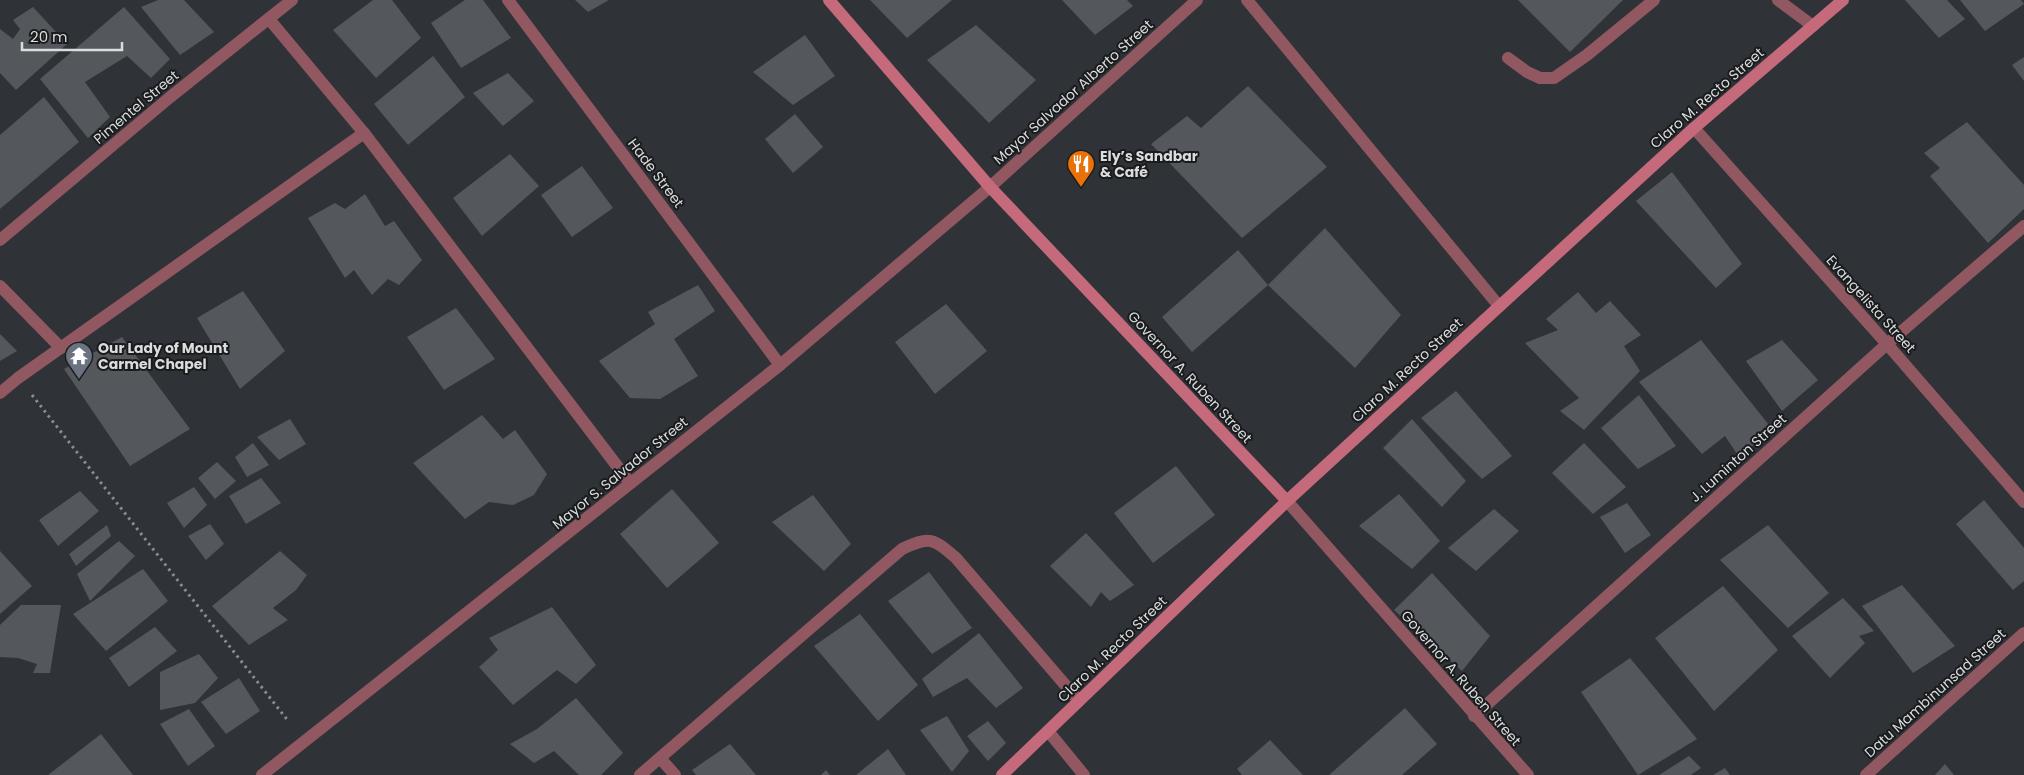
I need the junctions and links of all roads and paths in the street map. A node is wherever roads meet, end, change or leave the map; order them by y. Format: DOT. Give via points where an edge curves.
graph roads {
  1 [pos="292,0"];
  2 [pos="508,0"];
  3 [pos="829,0"];
  4 [pos="1197,0"];
  5 [pos="1247,0"];
  6 [pos="1654,0"];
  7 [pos="1778,0"];
  8 [pos="1843,0"];
  9 [pos="269,18"];
  10 [pos="1812,26"];
  11 [pos="1508,58"];
  12 [pos="1694,128"];
  13 [pos="364,133"];
  14 [pos="990,187"];
  15 [pos="2024,226"];
  16 [pos="0,240"];
  17 [pos="0,286"];
  18 [pos="1499,306"];
  19 [pos="1887,344"];
  20 [pos="61,348"];
  21 [pos="780,364"];
  22 [pos="18,378"];
  23 [pos="0,393"];
  24 [pos="630,483"];
  25 [pos="1287,501"];
  26 [pos="2024,502"];
  27 [pos="2024,633"];
  28 [pos="1079,701"];
  29 [pos="1474,716"];
  30 [pos="1048,731"];
  31 [pos="305,742"];
  32 [pos="660,758"];
  33 [pos="262,775"];
  34 [pos="640,775"];
  35 [pos="675,775"];
  36 [pos="1002,775"];
  37 [pos="1084,775"];
  38 [pos="1528,775"];
  39 [pos="1866,775"];
  1 -- 9 [label="street, Pimentel Street"];
  2 -- 21 [label="street, Hade Street"];
  3 -- 14 [label="main road, Governor A. Ruben Street"];
  4 -- 14 [label="street, Mayor Salvador Alberto Street"];
  5 -- 18 [label="street"];
  6 -- 11 [label="street" via="1554,78 1540,78"];
  7 -- 10 [label="street"];
  8 -- 10 [label="main road, Claro M. Recto Street"];
  9 -- 13 [label="street"];
  9 -- 16 [label="street, Pimentel Street"];
  10 -- 12 [label="main road, Claro M. Recto Street"];
  12 -- 18 [label="main road, Claro M. Recto Street"];
  12 -- 19 [label="street, Evangelista Street"];
  13 -- 20 [label="street"];
  13 -- 24 [label="street"];
  14 -- 21 [label="street, Mayor S. Salvador Street"];
  14 -- 25 [label="main road, Governor A. Ruben Street"];
  15 -- 19 [label="street, J. Luminton Street"];
  17 -- 20 [label="street"];
  18 -- 25 [label="main road, Claro M. Recto Street"];
  19 -- 26 [label="street, Evangelista Street"];
  19 -- 29 [label="street, J. Luminton Street"];
  20 -- 22 [label="street"];
  21 -- 24 [label="street, Mayor S. Salvador Street"];
  22 -- 23 [label="street"];
  22 -- 31 [label="path"];
  24 -- 31 [label="street, Mayor S. Salvador Street"];
  25 -- 28 [label="main road, Claro M. Recto Street"];
  25 -- 29 [label="street, Governor A. Ruben Street"];
  27 -- 39 [label="street, Datu Mambinunsad Street"];
  28 -- 30 [label="main road, Claro M. Recto Street"];
  28 -- 32 [label="street" via="956,558 939,543 922,540 902,549"];
  29 -- 38 [label="street, Governor A. Ruben Street"];
  30 -- 36 [label="main road, Claro M. Recto Street"];
  30 -- 37 [label="street"];
  31 -- 33 [label="street, Mayor S. Salvador Street"];
  32 -- 34 [label="street"];
  32 -- 35 [label="street"];
}
